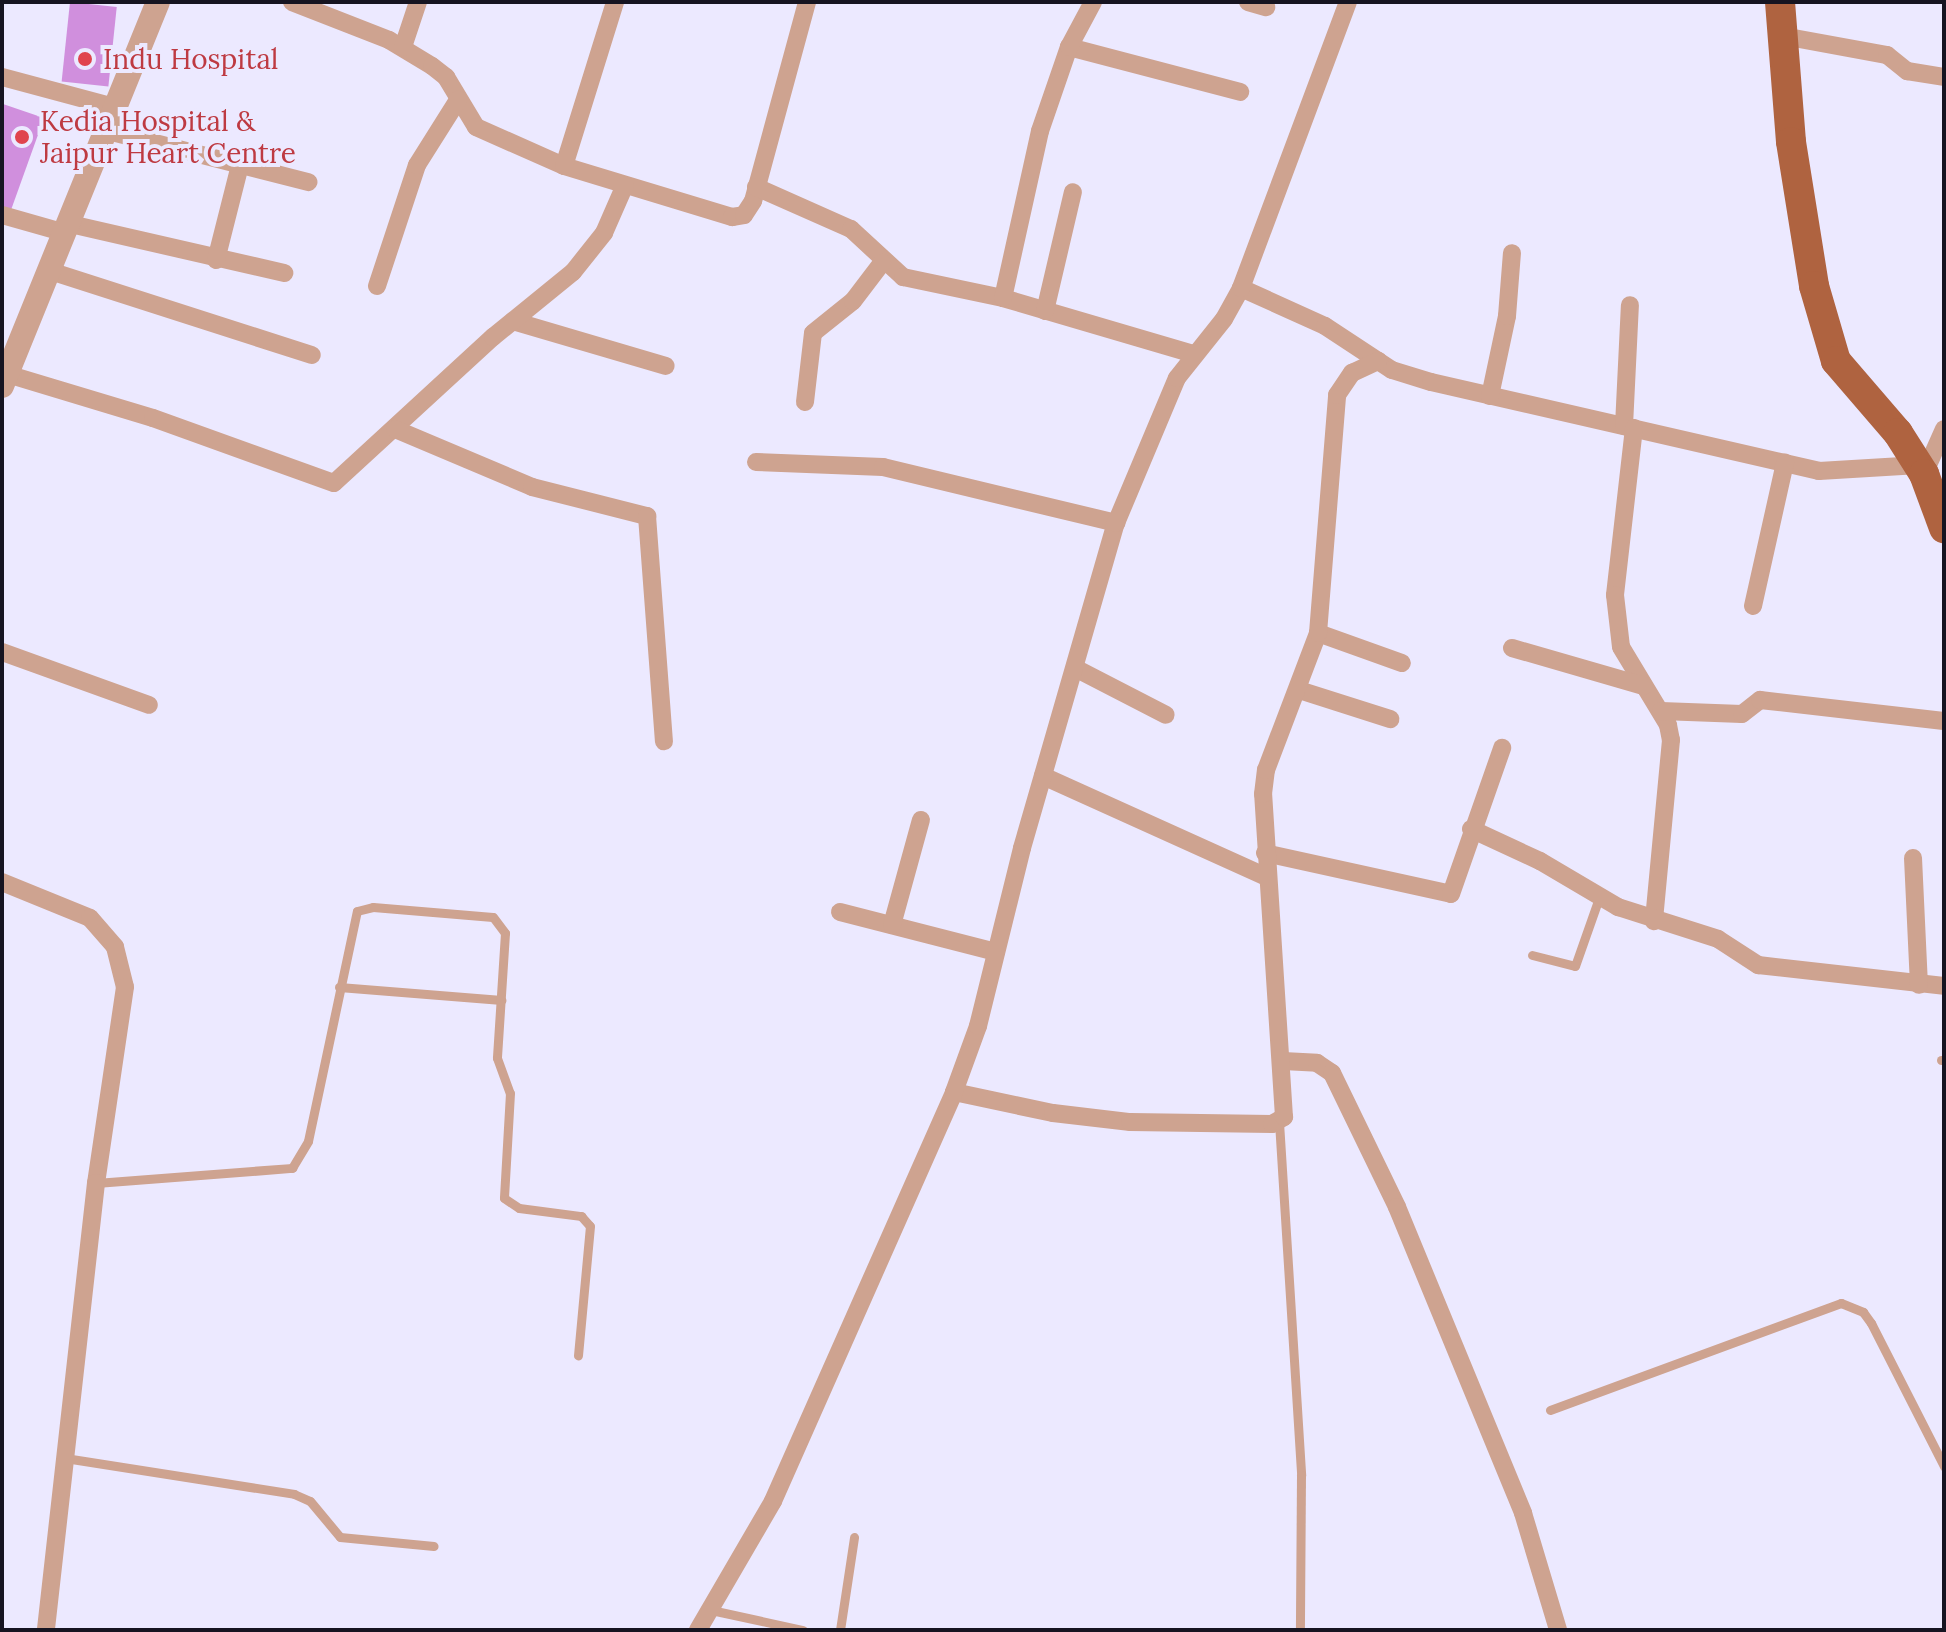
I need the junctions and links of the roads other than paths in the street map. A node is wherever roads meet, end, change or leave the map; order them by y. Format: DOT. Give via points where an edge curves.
graph roads {
  1 [pos="292,2"];
  2 [pos="418,2"];
  3 [pos="615,2"];
  4 [pos="807,2"];
  5 [pos="1093,2"];
  6 [pos="1348,2"];
  7 [pos="1780,2"];
  8 [pos="156,3"];
  9 [pos="1783,36"];
  10 [pos="403,47"];
  11 [pos="1069,47"];
  12 [pos="2,77"];
  13 [pos="1944,77"];
  14 [pos="1240,92"];
  15 [pos="458,100"];
  16 [pos="114,107"];
  17 [pos="104,130"];
  18 [pos="240,165"];
  19 [pos="564,166"];
  20 [pos="308,182"];
  21 [pos="625,185"];
  22 [pos="756,187"];
  23 [pos="1073,192"];
  24 [pos="2,215"];
  25 [pos="64,228"];
  26 [pos="1512,253"];
  27 [pos="216,260"];
  28 [pos="882,263"];
  29 [pos="47,270"];
  30 [pos="284,273"];
  31 [pos="377,286"];
  32 [pos="1241,288"];
  33 [pos="1003,298"];
  34 [pos="1630,305"];
  35 [pos="1045,311"];
  36 [pos="513,321"];
  37 [pos="1193,354"];
  38 [pos="312,355"];
  39 [pos="1378,361"];
  40 [pos="666,366"];
  41 [pos="4,380"];
  42 [pos="1490,396"];
  43 [pos="805,402"];
  44 [pos="1629,427"];
  45 [pos="395,429"];
  46 [pos="1944,429"];
  47 [pos="1930,460"];
  48 [pos="756,462"];
  49 [pos="1785,463"];
  50 [pos="1116,523"];
  51 [pos="1944,528"];
  52 [pos="1753,606"];
  53 [pos="1318,633"];
  54 [pos="1512,648"];
  55 [pos="2,652"];
  56 [pos="1402,663"];
  57 [pos="1075,668"];
  58 [pos="1644,686"];
  59 [pos="1299,690"];
  60 [pos="149,705"];
  61 [pos="1661,711"];
  62 [pos="1166,715"];
  63 [pos="1390,719"];
  64 [pos="1944,721"];
  65 [pos="664,741"];
  66 [pos="1502,748"];
  67 [pos="1043,776"];
  68 [pos="921,820"];
  69 [pos="1471,829"];
  70 [pos="1265,853"];
  71 [pos="1913,858"];
  72 [pos="1267,877"];
  73 [pos="2,882"];
  74 [pos="1599,898"];
  75 [pos="840,912"];
  76 [pos="1654,921"];
  77 [pos="892,925"];
  78 [pos="996,952"];
  79 [pos="1532,955"];
  80 [pos="1919,985"];
  81 [pos="1944,986"];
  82 [pos="339,987"];
  83 [pos="501,1000"];
  84 [pos="1283,1061"];
  85 [pos="954,1092"];
  86 [pos="1279,1122"];
  87 [pos="96,1183"];
  88 [pos="578,1355"];
  89 [pos="1550,1410"];
  90 [pos="65,1458"];
  91 [pos="1944,1466"];
  92 [pos="854,1537"];
  93 [pos="434,1546"];
  94 [pos="711,1610"];
  95 [pos="46,1630"];
  96 [pos="698,1630"];
  97 [pos="803,1630"];
  98 [pos="840,1630"];
  99 [pos="1300,1630"];
  100 [pos="1558,1630"];
  1 -- 10 [label="street"];
  2 -- 10 [label="street"];
  3 -- 19 [label="street"];
  4 -- 22 [label="street"];
  5 -- 11 [label="street"];
  6 -- 32 [label="street"];
  7 -- 9 [label="main road"];
  8 -- 16 [label="street"];
  9 -- 13 [label="street" via="1887,55 1907,71"];
  9 -- 47 [label="main road" via="1791,142 1814,286 1836,361"];
  10 -- 15 [label="street" via="446,77"];
  11 -- 14 [label="street"];
  11 -- 33 [label="street" via="1040,131"];
  12 -- 16 [label="street"];
  15 -- 19 [label="street" via="476,127"];
  15 -- 31 [label="street" via="417,165"];
  16 -- 17 [label="street"];
  17 -- 18 [label="street"];
  17 -- 25 [label="street"];
  18 -- 20 [label="street"];
  18 -- 27 [label="street"];
  19 -- 21 [label="street"];
  21 -- 22 [label="street" via="732,217 748,211"];
  21 -- 36 [label="street" via="592,251"];
  22 -- 28 [label="street" via="851,229"];
  23 -- 35 [label="street"];
  24 -- 25 [label="street"];
  25 -- 27 [label="street"];
  25 -- 29 [label="street"];
  26 -- 42 [label="street" via="1507,316"];
  27 -- 30 [label="street"];
  28 -- 33 [label="street" via="903,277"];
  28 -- 43 [label="street" via="853,301 813,333"];
  29 -- 38 [label="street"];
  29 -- 41 [label="street"];
  32 -- 37 [label="street" via="1224,319"];
  32 -- 39 [label="street" via="1325,326"];
  33 -- 35 [label="street"];
  34 -- 44 [label="street"];
  35 -- 37 [label="street"];
  36 -- 40 [label="street"];
  36 -- 45 [label="street"];
  37 -- 50 [label="street" via="1166,401"];
  39 -- 42 [label="street" via="1407,376"];
  39 -- 53 [label="street" via="1352,373 1337,395"];
  41 -- 45 [label="street" via="334,483"];
  42 -- 44 [label="street"];
  44 -- 49 [label="street"];
  44 -- 58 [label="street" via="1615,595 1621,647"];
  45 -- 65 [label="street" via="532,487 647,516"];
  46 -- 47 [label="street"];
  47 -- 49 [label="street" via="1842,473"];
  47 -- 51 [label="main road"];
  48 -- 50 [label="street" via="883,467"];
  49 -- 52 [label="street"];
  50 -- 57 [label="street"];
  53 -- 56 [label="street"];
  53 -- 59 [label="street"];
  54 -- 58 [label="street"];
  55 -- 60 [label="street"];
  57 -- 62 [label="street"];
  57 -- 67 [label="street"];
  58 -- 61 [label="street"];
  59 -- 63 [label="street"];
  59 -- 70 [label="street" via="1266,770"];
  61 -- 64 [label="street" via="1742,714 1760,700"];
  61 -- 76 [label="street" via="1671,751"];
  66 -- 69 [label="street"];
  67 -- 72 [label="street"];
  67 -- 78 [label="street"];
  68 -- 77 [label="street"];
  69 -- 70 [label="street" via="1459,883 1446,894"];
  69 -- 74 [label="street" via="1540,861"];
  70 -- 72 [label="street"];
  71 -- 80 [label="street"];
  72 -- 84 [label="street"];
  73 -- 87 [label="street" via="90,918 115,947 122,967 125,987"];
  74 -- 76 [label="street"];
  74 -- 79 [label="lane" via="1575,966"];
  75 -- 77 [label="street"];
  76 -- 80 [label="street" via="1718,939 1758,965"];
  77 -- 78 [label="street"];
  78 -- 85 [label="street"];
  80 -- 81 [label="street"];
  82 -- 83 [label="lane"];
  82 -- 83 [label="lane" via="350,925 360,908 485,915 503,925"];
  82 -- 87 [label="lane" via="300,1162 281,1171"];
  83 -- 88 [label="lane" via="497,1058 510,1093 504,1198 519,1208 581,1216 590,1226"];
  84 -- 86 [label="street" via="1286,1110"];
  84 -- 100 [label="street" via="1317,1063 1332,1073 1384,1180 1523,1513"];
  85 -- 86 [label="street" via="1095,1119 1206,1126"];
  85 -- 94 [label="street" via="773,1501"];
  86 -- 99 [label="lane" via="1301,1475"];
  87 -- 90 [label="street"];
  89 -- 91 [label="lane" via="1841,1303 1863,1312 1871,1323"];
  90 -- 93 [label="lane" via="294,1494 310,1501 340,1537"];
  90 -- 95 [label="street"];
  92 -- 98 [label="lane"];
  94 -- 96 [label="street"];
  94 -- 97 [label="lane"];
}
